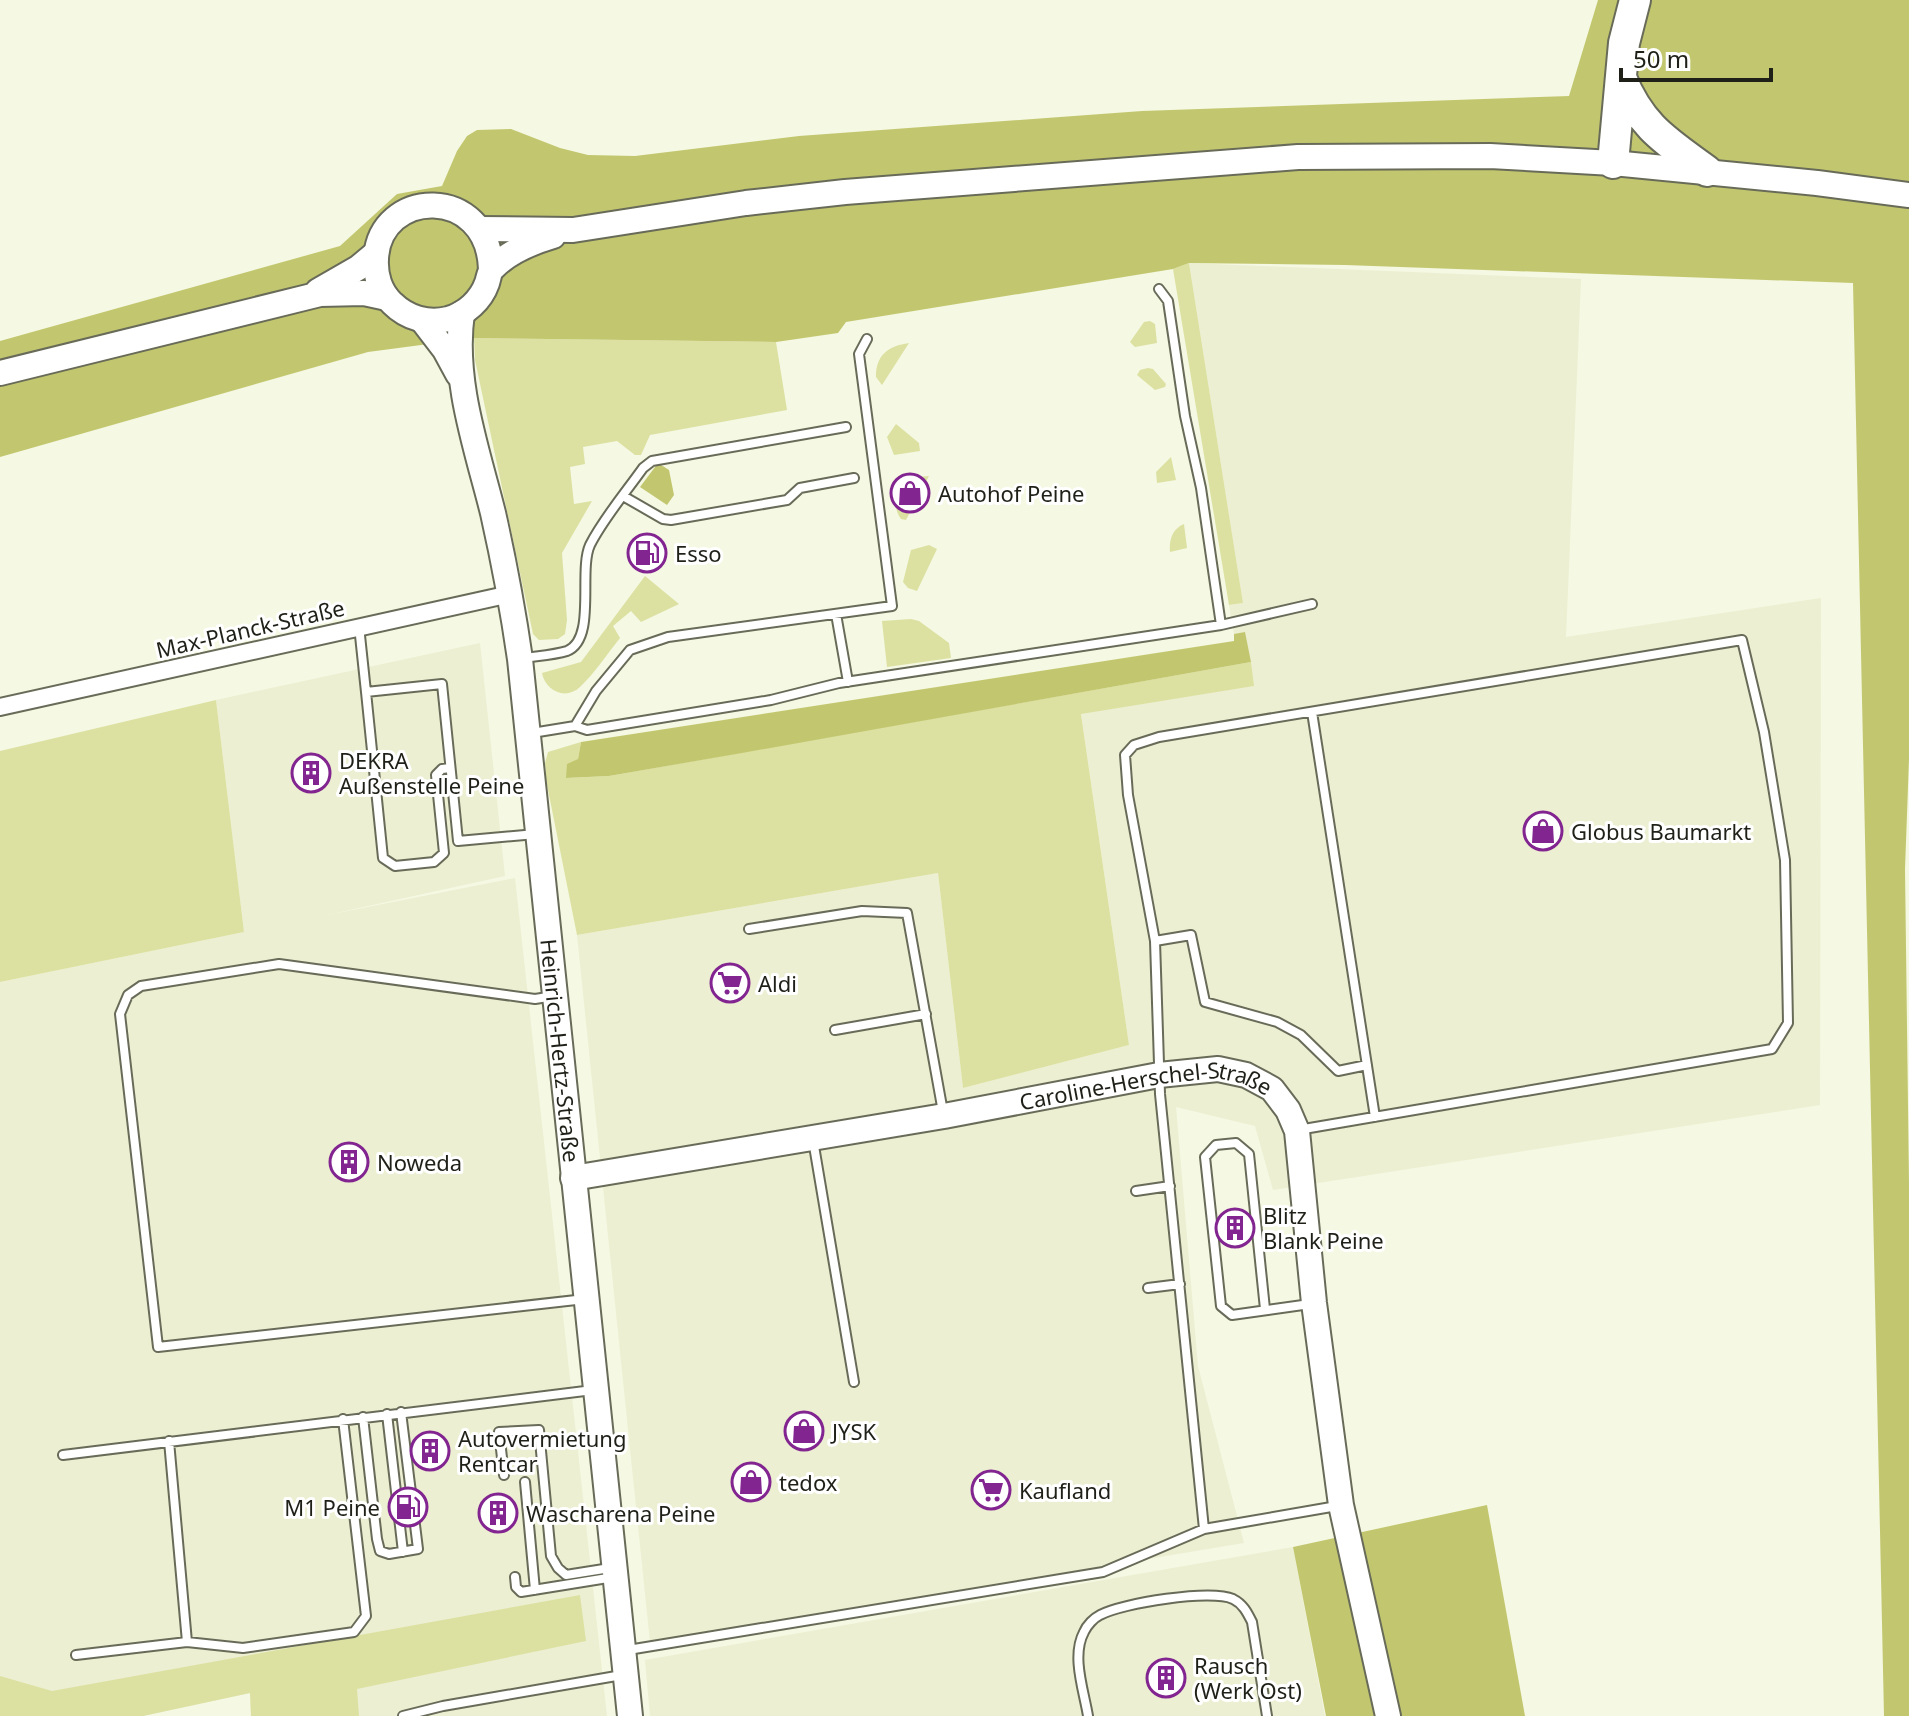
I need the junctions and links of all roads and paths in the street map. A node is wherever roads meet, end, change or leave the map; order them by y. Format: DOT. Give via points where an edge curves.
graph roads {
  1 [pos="1635,0"];
  2 [pos="1621,77"];
  3 [pos="1613,163"];
  4 [pos="1707,171"];
  5 [pos="1909,195"];
  6 [pos="480,229"];
  7 [pos="573,230"];
  8 [pos="376,253"];
  9 [pos="491,269"];
  10 [pos="1159,289"];
  11 [pos="298,298"];
  12 [pos="387,298"];
  13 [pos="462,313"];
  14 [pos="422,320"];
  15 [pos="867,339"];
  16 [pos="0,373"];
  17 [pos="463,388"];
  18 [pos="846,427"];
  19 [pos="854,478"];
  20 [pos="623,496"];
  21 [pos="510,594"];
  22 [pos="1312,604"];
  23 [pos="836,614"];
  24 [pos="1221,625"];
  25 [pos="359,626"];
  26 [pos="520,659"];
  27 [pos="848,682"];
  28 [pos="366,692"];
  29 [pos="0,707"];
  30 [pos="1312,712"];
  31 [pos="575,726"];
  32 [pos="527,734"];
  33 [pos="450,768"];
  34 [pos="537,833"];
  35 [pos="749,929"];
  36 [pos="1155,941"];
  37 [pos="555,995"];
  38 [pos="926,1014"];
  39 [pos="835,1030"];
  40 [pos="1367,1065"];
  41 [pos="1159,1075"];
  42 [pos="944,1116"];
  43 [pos="1375,1117"];
  44 [pos="1297,1131"];
  45 [pos="812,1139"];
  46 [pos="573,1178"];
  47 [pos="1170,1186"];
  48 [pos="1136,1191"];
  49 [pos="1180,1284"];
  50 [pos="1148,1288"];
  51 [pos="585,1299"];
  52 [pos="1314,1303"];
  53 [pos="1265,1309"];
  54 [pos="854,1382"];
  55 [pos="594,1390"];
  56 [pos="401,1412"];
  57 [pos="387,1414"];
  58 [pos="363,1417"];
  59 [pos="343,1419"];
  60 [pos="169,1441"];
  61 [pos="63,1455"];
  62 [pos="504,1475"];
  63 [pos="525,1482"];
  64 [pos="1341,1505"];
  65 [pos="1204,1529"];
  66 [pos="403,1552"];
  67 [pos="615,1572"];
  68 [pos="515,1577"];
  69 [pos="535,1590"];
  70 [pos="187,1642"];
  71 [pos="76,1655"];
  72 [pos="624,1663"];
  73 [pos="403,1716"];
  74 [pos="630,1716"];
  75 [pos="1088,1716"];
  76 [pos="1267,1716"];
  77 [pos="1388,1716"];
  1 -- 2 [label="highway"];
  2 -- 3 [label="highway"];
  2 -- 4 [label="highway" via="1632,105 1648,125"];
  3 -- 4 [label="street"];
  3 -- 7 [label="street" via="1490,156 1298,157 845,192"];
  4 -- 5 [label="street"];
  6 -- 7 [label="street"];
  6 -- 8 [label="street" via="446,206 416,208 390,225"];
  6 -- 9 [label="street"];
  7 -- 9 [label="street" via="525,247"];
  8 -- 11 [label="street" via="338,281"];
  8 -- 12 [label="street" via="379,284"];
  9 -- 13 [label="street" via="482,294"];
  10 -- 24 [label="lane" via="1168,301"];
  11 -- 12 [label="street" via="341,292"];
  11 -- 16 [label="street"];
  12 -- 14 [label="street"];
  13 -- 14 [label="street"];
  13 -- 17 [label="street, Heinrich-Hertz-Straße"];
  14 -- 17 [label="street, Heinrich-Hertz-Straße" via="445,350"];
  15 -- 23 [label="lane" via="859,354 892,606"];
  17 -- 21 [label="street, Heinrich-Hertz-Straße"];
  18 -- 20 [label="lane" via="652,461"];
  19 -- 20 [label="lane" via="800,488 787,500 671,520"];
  20 -- 26 [label="lane" via="589,547 579,640 570,650"];
  21 -- 25 [label="street, Max-Planck-Straße"];
  21 -- 26 [label="street, Heinrich-Hertz-Straße"];
  22 -- 24 [label="lane"];
  23 -- 27 [label="lane"];
  23 -- 31 [label="lane" via="668,637 630,650"];
  24 -- 27 [label="lane"];
  25 -- 28 [label="lane"];
  25 -- 29 [label="street, Max-Planck-Straße"];
  26 -- 32 [label="street, Heinrich-Hertz-Straße"];
  27 -- 31 [label="lane" via="587,730"];
  28 -- 33 [label="lane" via="442,684"];
  28 -- 33 [label="lane" via="383,858 395,866 434,862 444,853 436,775"];
  30 -- 36 [label="lane" via="1159,737 1134,745 1125,755"];
  30 -- 40 [label="lane"];
  30 -- 43 [label="lane" via="1742,640 1783,845 1788,1023 1772,1049"];
  31 -- 32 [label="lane"];
  32 -- 34 [label="street, Heinrich-Hertz-Straße"];
  33 -- 34 [label="lane" via="458,841"];
  34 -- 37 [label="street, Heinrich-Hertz-Straße"];
  35 -- 38 [label="lane" via="862,911 907,913"];
  36 -- 40 [label="lane" via="1191,935 1202,1000 1208,1004 1277,1022 1301,1035 1338,1071"];
  36 -- 41 [label="lane"];
  37 -- 46 [label="street, Heinrich-Hertz-Straße"];
  37 -- 51 [label="lane" via="535,999 279,964 141,986 128,995 120,1014 158,1347"];
  38 -- 39 [label="lane"];
  38 -- 42 [label="lane"];
  40 -- 43 [label="lane"];
  41 -- 42 [label="street, Caroline-Herschel-Straße"];
  41 -- 44 [label="street, Caroline-Herschel-Straße" via="1218,1069 1246,1075 1272,1089"];
  41 -- 47 [label="lane"];
  42 -- 45 [label="street, Caroline-Herschel-Straße"];
  43 -- 44 [label="lane"];
  44 -- 52 [label="street, Caroline-Herschel-Straße"];
  45 -- 46 [label="street, Caroline-Herschel-Straße"];
  45 -- 54 [label="lane"];
  46 -- 51 [label="street, Heinrich-Hertz-Straße"];
  47 -- 48 [label="lane"];
  47 -- 49 [label="lane"];
  49 -- 50 [label="lane"];
  49 -- 65 [label="lane"];
  51 -- 55 [label="street, Heinrich-Hertz-Straße"];
  52 -- 53 [label="lane"];
  52 -- 64 [label="street, Caroline-Herschel-Straße"];
  53 -- 53 [label="lane" via="1232,1315 1221,1306 1205,1157 1216,1145 1236,1143 1249,1154"];
  55 -- 56 [label="lane"];
  55 -- 67 [label="street, Heinrich-Hertz-Straße"];
  56 -- 57 [label="lane"];
  56 -- 66 [label="lane" via="418,1549"];
  57 -- 58 [label="lane"];
  57 -- 66 [label="lane"];
  58 -- 59 [label="lane"];
  58 -- 66 [label="lane" via="380,1551"];
  59 -- 60 [label="lane"];
  59 -- 70 [label="lane" via="366,1616 354,1632 243,1648"];
  60 -- 61 [label="lane"];
  60 -- 70 [label="lane"];
  62 -- 67 [label="lane" via="499,1432 539,1430 551,1556 566,1575"];
  63 -- 69 [label="lane"];
  64 -- 65 [label="lane"];
  64 -- 77 [label="street, Caroline-Herschel-Straße"];
  65 -- 72 [label="lane" via="1103,1572"];
  67 -- 69 [label="lane"];
  67 -- 72 [label="street, Heinrich-Hertz-Straße"];
  68 -- 69 [label="lane" via="521,1592"];
  70 -- 71 [label="lane"];
  72 -- 73 [label="lane"];
  72 -- 74 [label="street, Heinrich-Hertz-Straße"];
  75 -- 76 [label="lane" via="1079,1663 1079,1641 1086,1627 1123,1606 1204,1595 1231,1598 1245,1608 1252,1622"];
}
